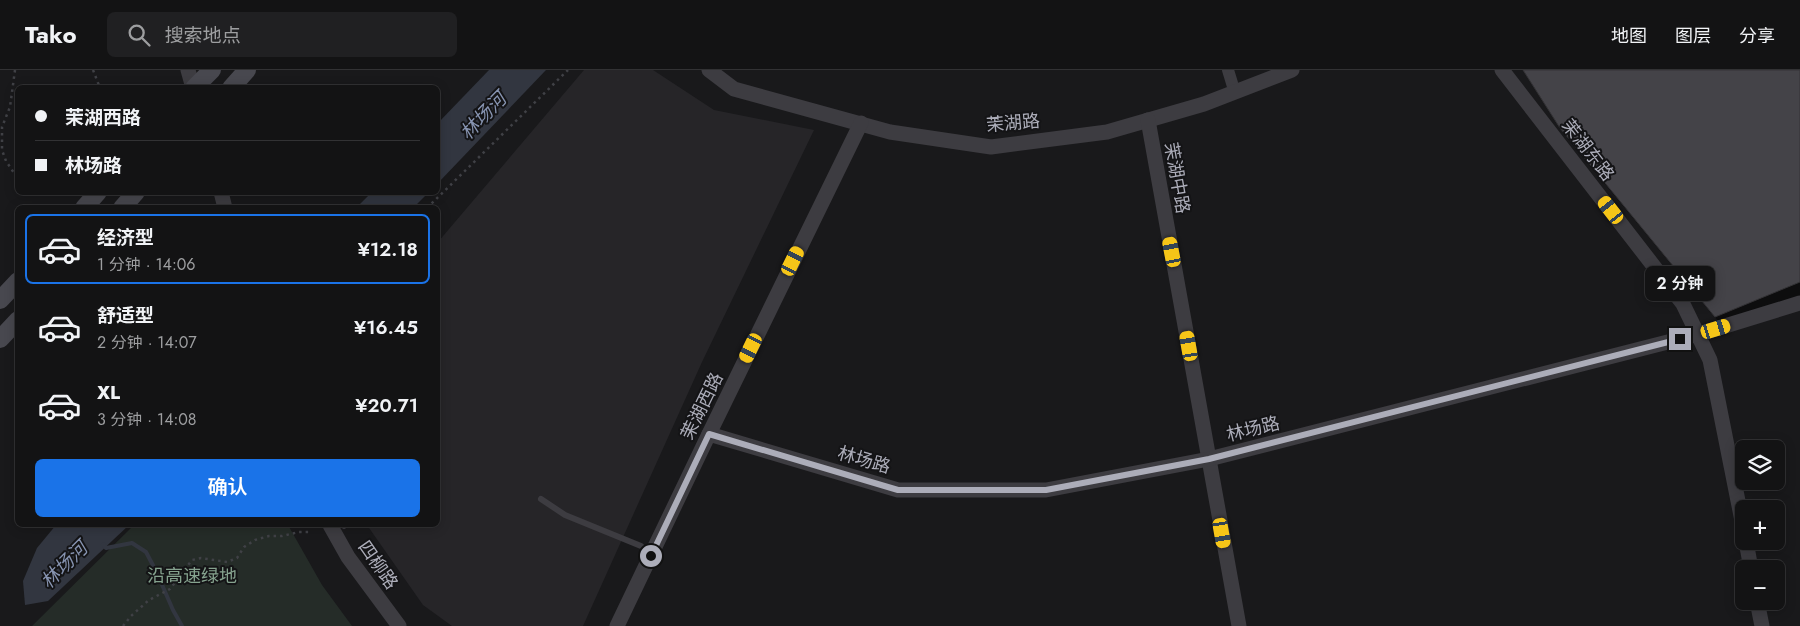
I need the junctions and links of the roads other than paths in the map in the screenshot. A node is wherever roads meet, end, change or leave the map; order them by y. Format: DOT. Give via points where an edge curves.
graph roads {
  1 [pos="188,70"];
  2 [pos="212,70"];
  3 [pos="247,70"];
  4 [pos="709,70"];
  5 [pos="1228,70"];
  6 [pos="1292,70"];
  7 [pos="1502,70"];
  8 [pos="193,85"];
  9 [pos="197,85"];
  10 [pos="234,85"];
  11 [pos="1235,92"];
  12 [pos="1148,120"];
  13 [pos="861,123"];
  14 [pos="95,195"];
  15 [pos="133,195"];
  16 [pos="87,205"];
  17 [pos="125,205"];
  18 [pos="15,283"];
  19 [pos="0,300"];
  20 [pos="1800,303"];
  21 [pos="15,323"];
  22 [pos="1699,334"];
  23 [pos="0,339"];
  24 [pos="709,434"];
  25 [pos="1209,459"];
  26 [pos="540,499"];
  27 [pos="1738,500"];
  28 [pos="340,527"];
  29 [pos="641,546"];
  30 [pos="1759,610"];
  31 [pos="398,626"];
  32 [pos="617,626"];
  33 [pos="1239,626"];
  34 [pos="1762,626"];
  1 -- 8 [label="street"];
  2 -- 9 [label="main road"];
  3 -- 10 [label="main road"];
  4 -- 13 [label="street, 茉湖路" via="734,89"];
  5 -- 11 [label="street"];
  6 -- 11 [label="street, 茉湖路"];
  7 -- 22 [label="street, 茉湖东路" via="1683,304"];
  11 -- 12 [label="street, 茉湖路"];
  12 -- 13 [label="street, 茉湖路" via="1107,132 991,147 890,132"];
  12 -- 25 [label="street, 茉湖中路"];
  13 -- 24 [label="street, 茉湖西路"];
  14 -- 16 [label="main road"];
  15 -- 17 [label="main road"];
  18 -- 19 [label="main road"];
  20 -- 22 [label="street, 林场路"];
  21 -- 23 [label="main road"];
  22 -- 25 [label="street, 林场路"];
  22 -- 27 [label="street, 茉湖东路" via="1710,360"];
  24 -- 25 [label="street, 林场路" via="898,490 1046,490"];
  24 -- 32 [label="street, 茉湖西路"];
  25 -- 33 [label="street, 茉湖中路"];
  26 -- 29 [label="lane" via="565,515"];
  28 -- 31 [label="street, 四柳路" via="348,557"];
  30 -- 34 [label="street"];
}
